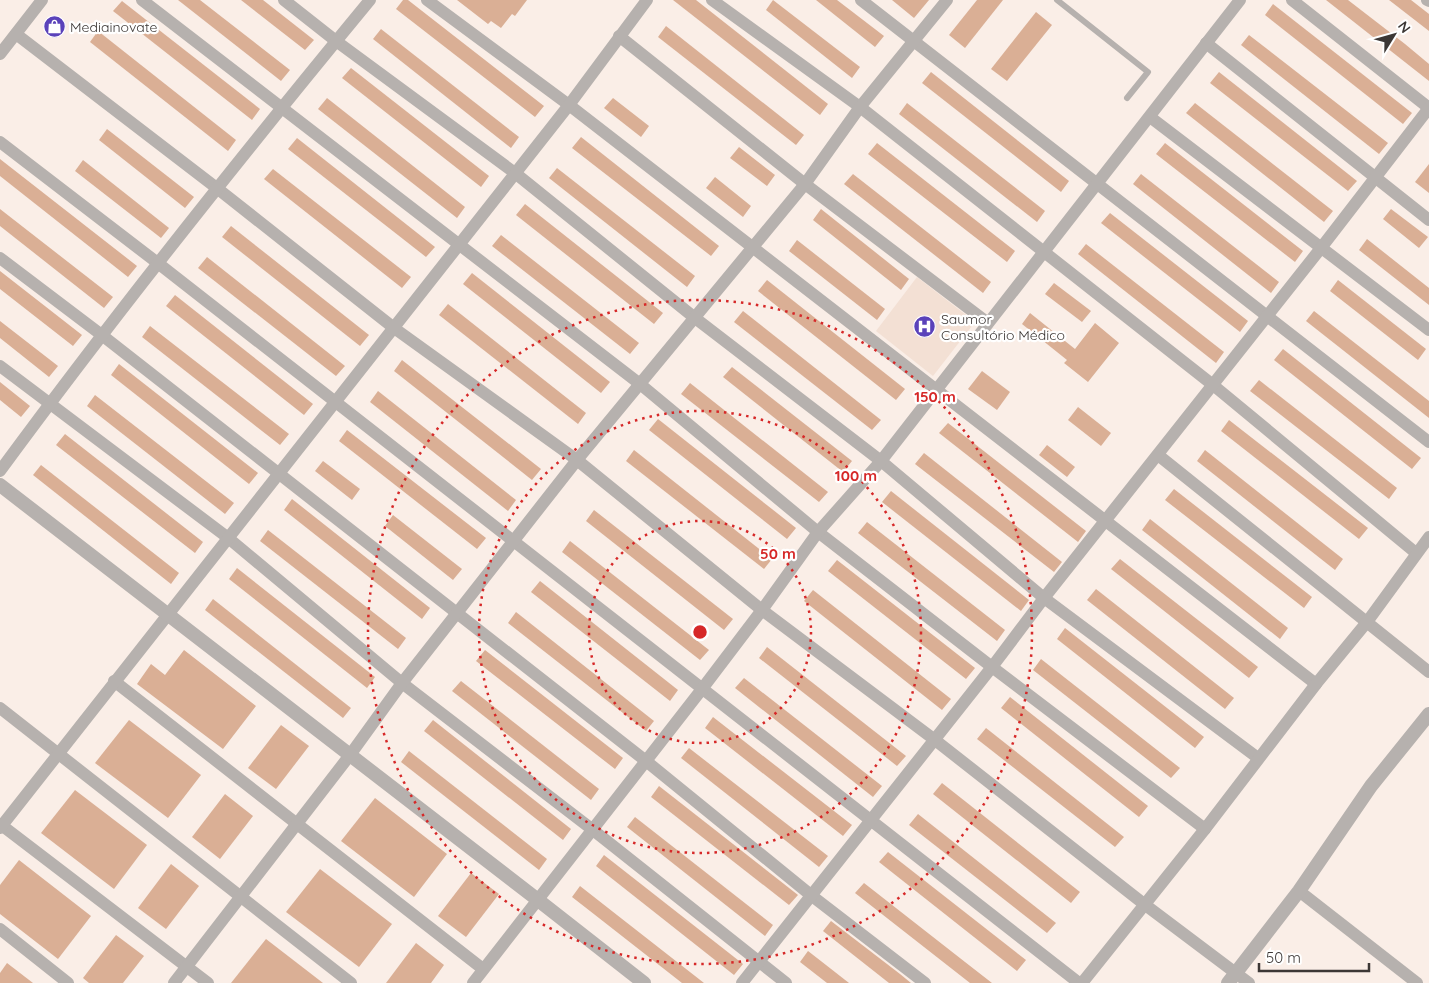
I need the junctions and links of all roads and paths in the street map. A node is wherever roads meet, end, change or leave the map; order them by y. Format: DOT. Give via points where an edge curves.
graph roads {
  1 [pos="42,0"];
  2 [pos="142,0"];
  3 [pos="284,0"];
  4 [pos="370,0"];
  5 [pos="427,0"];
  6 [pos="647,0"];
  7 [pos="712,0"];
  8 [pos="861,0"];
  9 [pos="947,0"];
  10 [pos="1057,0"];
  11 [pos="1240,0"];
  12 [pos="1292,0"];
  13 [pos="16,34"];
  14 [pos="619,36"];
  15 [pos="336,41"];
  16 [pos="914,41"];
  17 [pos="1206,43"];
  18 [pos="0,54"];
  19 [pos="1127,98"];
  20 [pos="568,105"];
  21 [pos="860,107"];
  22 [pos="283,108"];
  23 [pos="1429,108"];
  24 [pos="1150,117"];
  25 [pos="0,142"];
  26 [pos="515,173"];
  27 [pos="1376,178"];
  28 [pos="805,184"];
  29 [pos="1097,184"];
  30 [pos="218,189"];
  31 [pos="1429,220"];
  32 [pos="458,245"];
  33 [pos="752,247"];
  34 [pos="1321,248"];
  35 [pos="1044,252"];
  36 [pos="0,258"];
  37 [pos="159,264"];
  38 [pos="1267,316"];
  39 [pos="695,318"];
  40 [pos="988,323"];
  41 [pos="394,328"];
  42 [pos="1429,330"];
  43 [pos="103,336"];
  44 [pos="0,366"];
  45 [pos="640,384"];
  46 [pos="1213,385"];
  47 [pos="936,390"];
  48 [pos="334,401"];
  49 [pos="50,403"];
  50 [pos="1429,442"];
  51 [pos="1158,455"];
  52 [pos="577,460"];
  53 [pos="881,461"];
  54 [pos="0,471"];
  55 [pos="278,474"];
  56 [pos="0,485"];
  57 [pos="1106,521"];
  58 [pos="818,532"];
  59 [pos="1429,537"];
  60 [pos="227,538"];
  61 [pos="514,541"];
  62 [pos="1416,553"];
  63 [pos="1044,598"];
  64 [pos="762,610"];
  65 [pos="458,613"];
  66 [pos="168,614"];
  67 [pos="1367,622"];
  68 [pos="992,667"];
  69 [pos="1429,672"];
  70 [pos="114,681"];
  71 [pos="402,683"];
  72 [pos="1316,684"];
  73 [pos="702,689"];
  74 [pos="0,708"];
  75 [pos="1429,714"];
  76 [pos="934,740"];
  77 [pos="59,754"];
  78 [pos="350,755"];
  79 [pos="1258,758"];
  80 [pos="646,761"];
  81 [pos="871,820"];
  82 [pos="297,824"];
  83 [pos="1,826"];
  84 [pos="1205,829"];
  85 [pos="593,830"];
  86 [pos="1299,890"];
  87 [pos="241,896"];
  88 [pos="812,896"];
  89 [pos="538,900"];
  90 [pos="1144,904"];
  91 [pos="0,930"];
  92 [pos="758,961"];
  93 [pos="187,966"];
  94 [pos="483,969"];
  95 [pos="1232,978"];
  96 [pos="68,983"];
  97 [pos="174,983"];
  98 [pos="208,983"];
  99 [pos="351,983"];
  100 [pos="473,983"];
  101 [pos="644,983"];
  102 [pos="742,983"];
  103 [pos="786,983"];
  104 [pos="925,983"];
  105 [pos="1080,983"];
  106 [pos="1249,983"];
  107 [pos="1417,983"];
  1 -- 13 [label="street"];
  2 -- 22 [label="street"];
  3 -- 15 [label="street"];
  4 -- 15 [label="street"];
  5 -- 20 [label="street"];
  6 -- 14 [label="street"];
  7 -- 21 [label="street"];
  8 -- 16 [label="street"];
  9 -- 16 [label="street"];
  10 -- 19 [label="lane" via="1148,72"];
  11 -- 17 [label="street"];
  12 -- 23 [label="street"];
  13 -- 18 [label="street"];
  13 -- 30 [label="street"];
  14 -- 20 [label="street"];
  14 -- 28 [label="street"];
  15 -- 22 [label="street"];
  15 -- 26 [label="street"];
  16 -- 21 [label="street"];
  16 -- 29 [label="street"];
  17 -- 24 [label="street"];
  17 -- 27 [label="street"];
  20 -- 26 [label="street"];
  20 -- 33 [label="street"];
  21 -- 28 [label="street"];
  21 -- 35 [label="street"];
  22 -- 30 [label="street"];
  22 -- 32 [label="street"];
  23 -- 27 [label="street"];
  24 -- 29 [label="street"];
  24 -- 34 [label="street"];
  25 -- 37 [label="street"];
  26 -- 32 [label="street"];
  26 -- 39 [label="street"];
  27 -- 31 [label="street"];
  27 -- 34 [label="street"];
  28 -- 33 [label="street"];
  28 -- 40 [label="street"];
  29 -- 35 [label="street"];
  29 -- 38 [label="street"];
  30 -- 37 [label="street"];
  30 -- 41 [label="street"];
  32 -- 41 [label="street"];
  32 -- 45 [label="street"];
  33 -- 39 [label="street"];
  33 -- 47 [label="street"];
  34 -- 38 [label="street"];
  34 -- 42 [label="street"];
  35 -- 40 [label="street"];
  35 -- 46 [label="street"];
  36 -- 43 [label="street"];
  37 -- 43 [label="street"];
  37 -- 48 [label="street"];
  38 -- 46 [label="street"];
  38 -- 50 [label="street"];
  39 -- 45 [label="street"];
  39 -- 53 [label="street"];
  40 -- 47 [label="street"];
  41 -- 48 [label="street"];
  41 -- 52 [label="street"];
  43 -- 49 [label="street"];
  43 -- 55 [label="street"];
  44 -- 49 [label="street"];
  45 -- 52 [label="street"];
  45 -- 58 [label="street"];
  46 -- 51 [label="street"];
  46 -- 62 [label="street"];
  47 -- 53 [label="street"];
  47 -- 57 [label="street"];
  48 -- 55 [label="street"];
  48 -- 61 [label="street"];
  49 -- 54 [label="street"];
  49 -- 60 [label="street"];
  51 -- 57 [label="street"];
  51 -- 67 [label="street"];
  52 -- 61 [label="street"];
  52 -- 64 [label="street"];
  53 -- 58 [label="street"];
  53 -- 63 [label="street"];
  55 -- 60 [label="street"];
  55 -- 65 [label="street"];
  56 -- 66 [label="street"];
  57 -- 63 [label="street"];
  57 -- 72 [label="street"];
  58 -- 64 [label="street"];
  58 -- 68 [label="street"];
  59 -- 62 [label="street"];
  60 -- 66 [label="street"];
  60 -- 71 [label="street"];
  61 -- 65 [label="street"];
  61 -- 73 [label="street"];
  62 -- 67 [label="street"];
  63 -- 68 [label="street"];
  63 -- 79 [label="street"];
  64 -- 73 [label="street"];
  64 -- 76 [label="street"];
  65 -- 71 [label="street"];
  65 -- 80 [label="street"];
  66 -- 70 [label="street"];
  66 -- 78 [label="street"];
  67 -- 69 [label="street"];
  67 -- 72 [label="street"];
  68 -- 76 [label="street"];
  68 -- 84 [label="street"];
  70 -- 77 [label="street"];
  70 -- 82 [label="street"];
  71 -- 78 [label="street"];
  71 -- 85 [label="street"];
  72 -- 79 [label="street"];
  73 -- 80 [label="street"];
  73 -- 81 [label="street"];
  74 -- 77 [label="street"];
  75 -- 86 [label="street" via="1372,786"];
  76 -- 81 [label="street"];
  76 -- 90 [label="street"];
  77 -- 83 [label="street"];
  77 -- 87 [label="street"];
  78 -- 82 [label="street"];
  78 -- 89 [label="street"];
  79 -- 84 [label="street"];
  80 -- 85 [label="street"];
  80 -- 88 [label="street"];
  81 -- 88 [label="street"];
  81 -- 105 [label="street"];
  82 -- 87 [label="street"];
  82 -- 94 [label="street"];
  83 -- 93 [label="street"];
  84 -- 90 [label="street"];
  85 -- 89 [label="street"];
  85 -- 92 [label="street"];
  86 -- 95 [label="street"];
  86 -- 107 [label="street"];
  87 -- 93 [label="street"];
  87 -- 99 [label="street"];
  88 -- 92 [label="street"];
  88 -- 104 [label="street"];
  89 -- 94 [label="street"];
  89 -- 101 [label="street"];
  90 -- 95 [label="street"];
  90 -- 105 [label="street"];
  91 -- 96 [label="street"];
  92 -- 102 [label="street"];
  92 -- 103 [label="street"];
  93 -- 97 [label="street"];
  93 -- 98 [label="street"];
  94 -- 100 [label="street"];
  95 -- 106 [label="street"];
}
